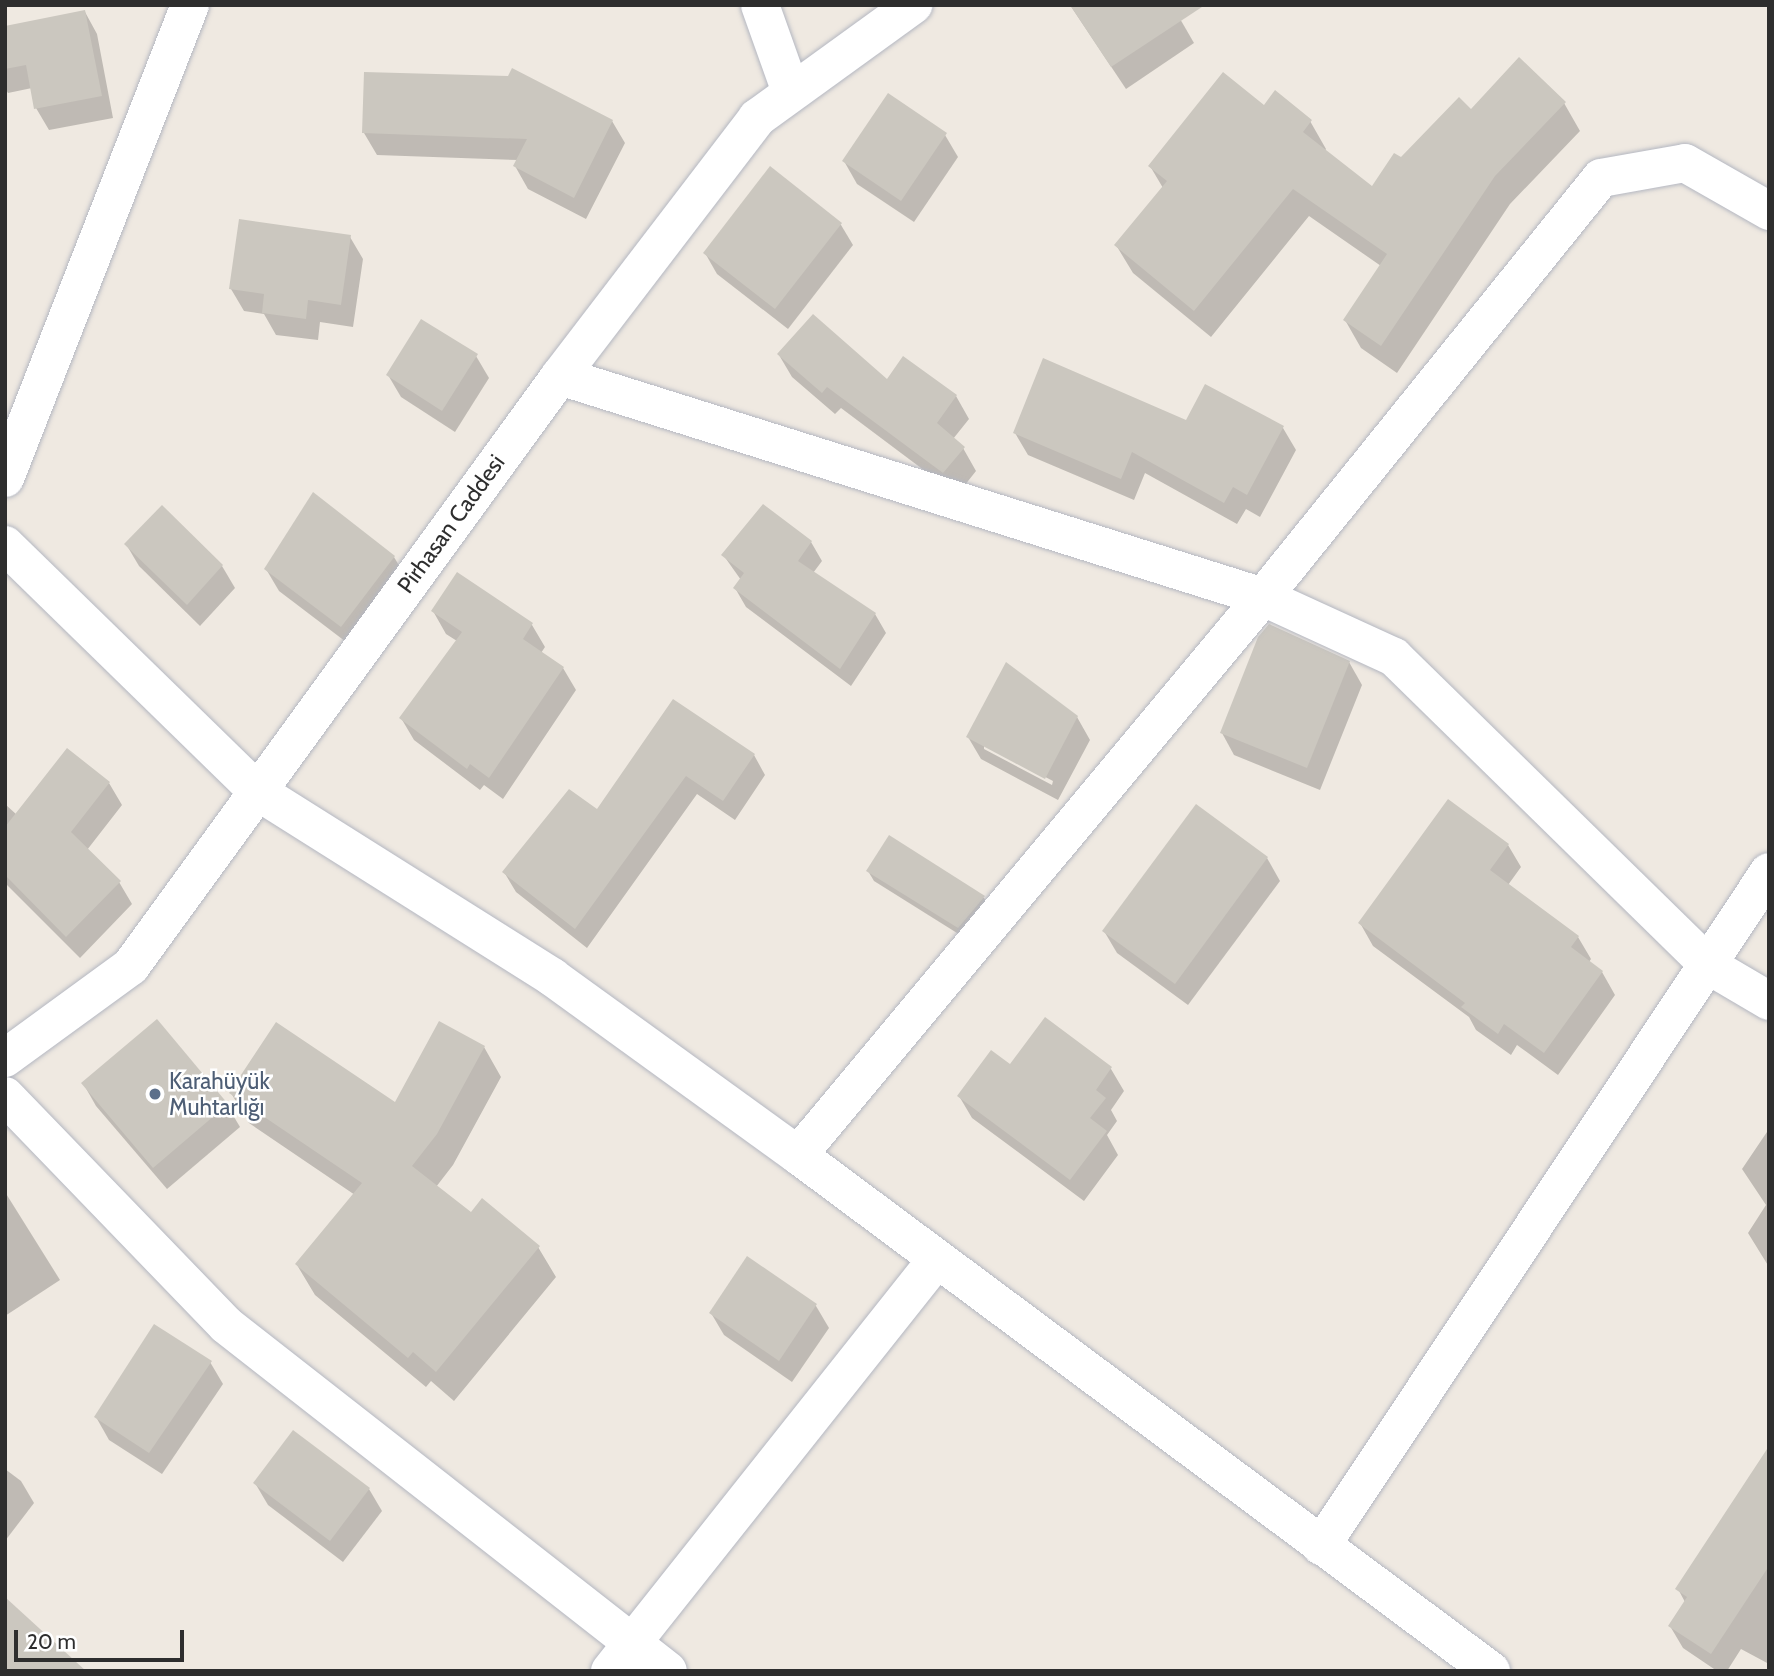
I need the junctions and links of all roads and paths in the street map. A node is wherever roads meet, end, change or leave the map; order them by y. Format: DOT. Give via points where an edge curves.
graph roads {
  1 [pos="190,5"];
  2 [pos="760,5"];
  3 [pos="913,5"];
  4 [pos="791,92"];
  5 [pos="1769,211"];
  6 [pos="560,376"];
  7 [pos="5,478"];
  8 [pos="5,545"];
  9 [pos="1264,597"];
  10 [pos="257,791"];
  11 [pos="1769,872"];
  12 [pos="1707,965"];
  13 [pos="1769,1001"];
  14 [pos="5,1058"];
  15 [pos="5,1096"];
  16 [pos="798,1155"];
  17 [pos="937,1259"];
  18 [pos="1321,1546"];
  19 [pos="621,1657"];
  20 [pos="668,1671"];
  21 [pos="1490,1671"];
  1 -- 7 [label="street"];
  2 -- 4 [label="street"];
  3 -- 4 [label="street, Pirhasan Caddesi"];
  4 -- 6 [label="street, Pirhasan Caddesi" via="757,118"];
  5 -- 9 [label="street" via="1685,163 1601,178"];
  6 -- 9 [label="street"];
  6 -- 10 [label="street, Pirhasan Caddesi"];
  8 -- 10 [label="street"];
  9 -- 12 [label="street" via="1394,657"];
  9 -- 16 [label="street"];
  10 -- 14 [label="street, Pirhasan Caddesi" via="131,966"];
  10 -- 16 [label="street" via="552,976"];
  11 -- 12 [label="street"];
  12 -- 13 [label="street"];
  12 -- 18 [label="street"];
  15 -- 19 [label="street" via="226,1325"];
  16 -- 17 [label="street"];
  17 -- 18 [label="street"];
  17 -- 19 [label="street"];
  18 -- 21 [label="street"];
  19 -- 20 [label="street"];
}
